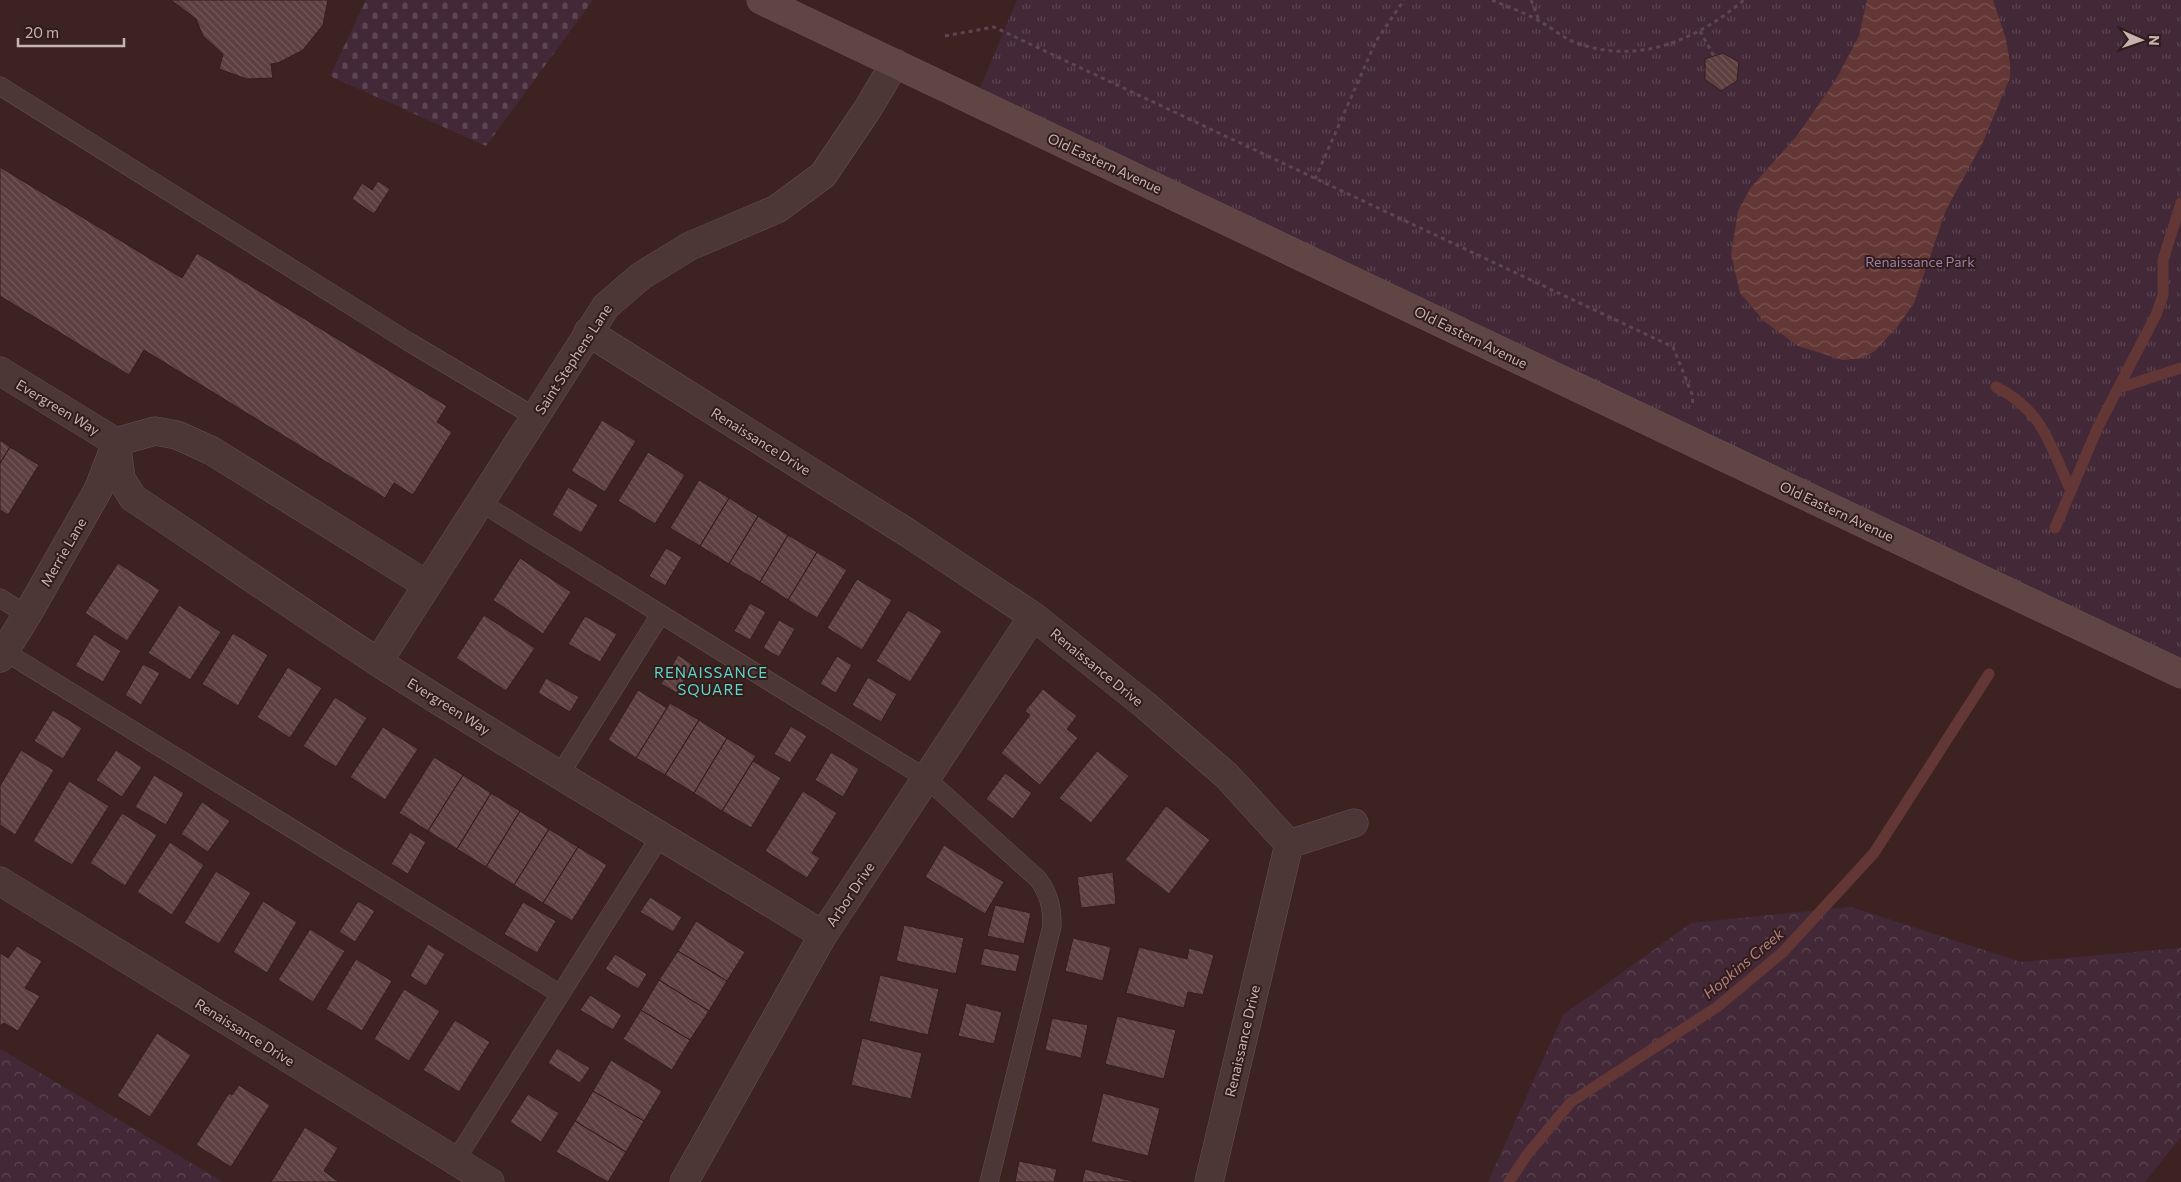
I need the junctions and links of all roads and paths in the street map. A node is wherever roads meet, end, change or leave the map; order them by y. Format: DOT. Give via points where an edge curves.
graph roads {
  1 [pos="761,0"];
  2 [pos="1404,0"];
  3 [pos="1492,0"];
  4 [pos="1531,0"];
  5 [pos="1744,0"];
  6 [pos="1540,21"];
  7 [pos="1700,31"];
  8 [pos="945,36"];
  9 [pos="1714,56"];
  10 [pos="895,63"];
  11 [pos="0,86"];
  12 [pos="1315,179"];
  13 [pos="588,332"];
  14 [pos="0,372"];
  15 [pos="536,417"];
  16 [pos="116,442"];
  17 [pos="1695,443"];
  18 [pos="480,502"];
  19 [pos="427,586"];
  20 [pos="0,598"];
  21 [pos="27,615"];
  22 [pos="660,615"];
  23 [pos="1032,616"];
  24 [pos="2,655"];
  25 [pos="378,662"];
  26 [pos="2181,674"];
  27 [pos="559,776"];
  28 [pos="927,779"];
  29 [pos="1354,823"];
  30 [pos="662,835"];
  31 [pos="1289,844"];
  32 [pos="0,881"];
  33 [pos="823,935"];
  34 [pos="560,994"];
  35 [pos="455,1161"];
  36 [pos="490,1182"];
  37 [pos="684,1182"];
  38 [pos="989,1182"];
  39 [pos="1209,1182"];
  1 -- 10 [label="street, Old Eastern Avenue"];
  2 -- 12 [label="path" via="1376,41"];
  3 -- 6 [label="path"];
  4 -- 6 [label="path"];
  5 -- 7 [label="path"];
  6 -- 7 [label="path" via="1573,41 1608,50 1650,50"];
  7 -- 9 [label="path"];
  8 -- 12 [label="path" via="994,27"];
  10 -- 13 [label="street, Saint Stephens Lane" via="823,175 777,210 690,246 641,276 606,306"];
  10 -- 17 [label="street, Old Eastern Avenue"];
  11 -- 15 [label="lane" via="409,342"];
  12 -- 17 [label="path" via="1674,347 1692,394"];
  13 -- 15 [label="street, Saint Stephens Lane"];
  13 -- 23 [label="street, Renaissance Drive" via="908,532"];
  14 -- 16 [label="street, Evergreen Way"];
  15 -- 18 [label="street, Saint Stephens Lane"];
  16 -- 19 [label="street" via="154,431 177,435 212,451"];
  16 -- 21 [label="street, Merrie Lane" via="98,490"];
  16 -- 25 [label="street, Evergreen Way" via="121,479 133,498"];
  17 -- 26 [label="street, Old Eastern Avenue"];
  18 -- 19 [label="street, Saint Stephens Lane"];
  18 -- 22 [label="lane"];
  19 -- 25 [label="street, Saint Stephens Lane"];
  20 -- 21 [label="lane"];
  21 -- 24 [label="street, Merrie Lane"];
  22 -- 27 [label="lane"];
  22 -- 28 [label="lane"];
  23 -- 28 [label="street, Arbor Drive"];
  23 -- 31 [label="street, Renaissance Drive" via="1145,705 1227,776"];
  24 -- 34 [label="lane"];
  25 -- 27 [label="street, Evergreen Way"];
  27 -- 30 [label="street, Evergreen Way"];
  28 -- 33 [label="street, Arbor Drive"];
  28 -- 38 [label="lane" via="1038,878 1048,894 1052,909 1052,926"];
  29 -- 31 [label="street"];
  30 -- 33 [label="street, Evergreen Way"];
  30 -- 34 [label="lane"];
  31 -- 39 [label="street, Renaissance Drive"];
  32 -- 35 [label="street, Renaissance Drive"];
  33 -- 37 [label="street, Arbor Drive"];
  34 -- 35 [label="lane"];
  35 -- 36 [label="street, Renaissance Drive"];
}
